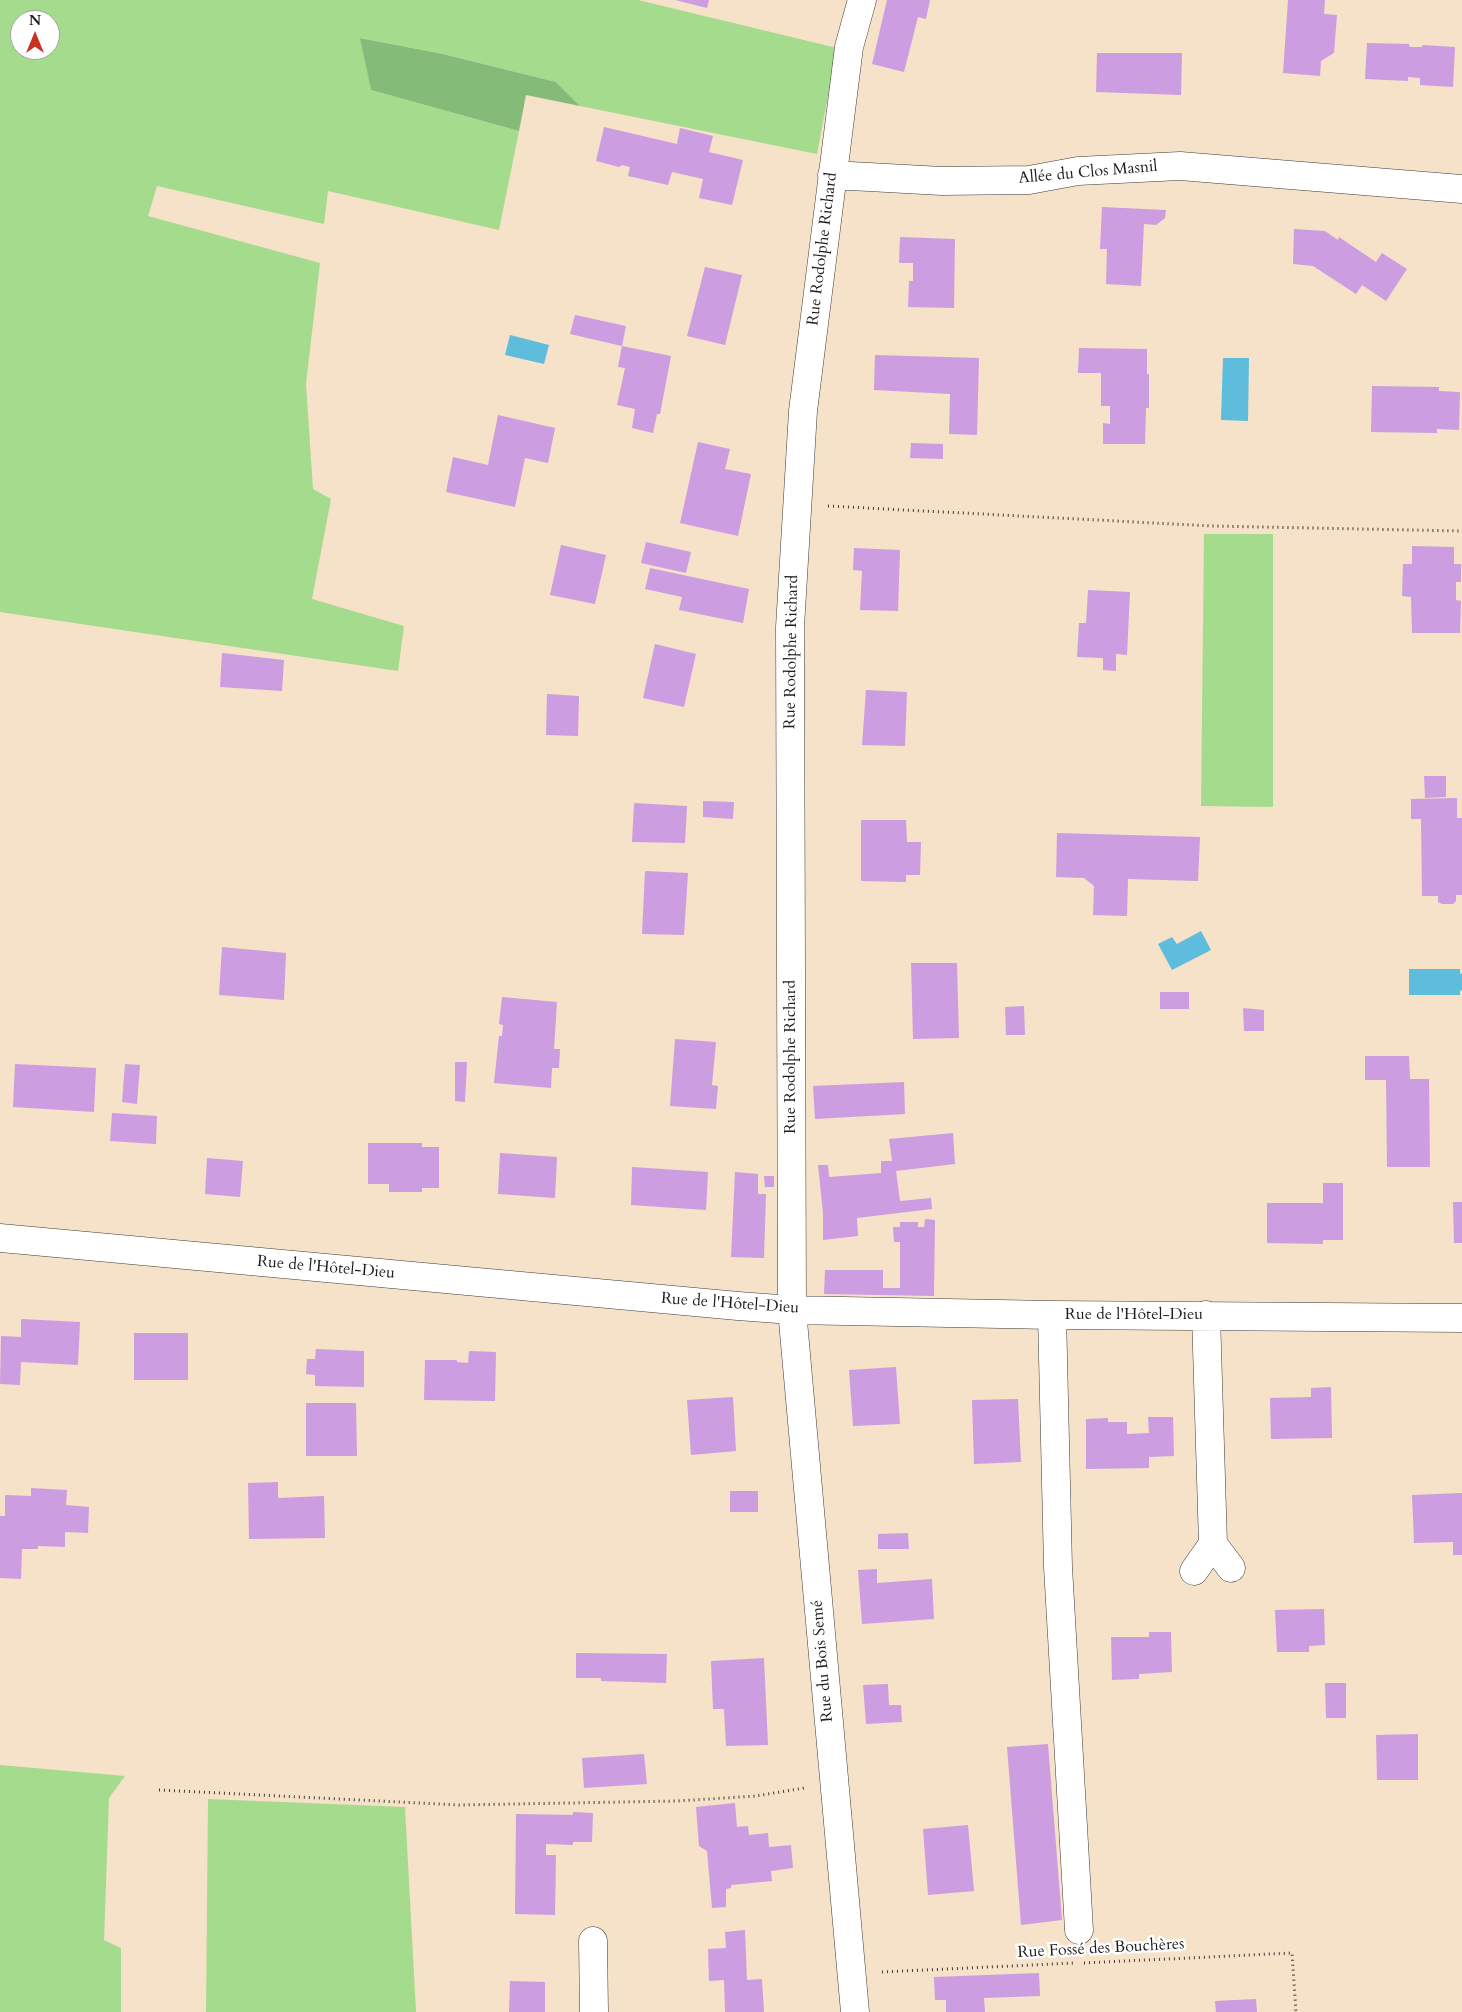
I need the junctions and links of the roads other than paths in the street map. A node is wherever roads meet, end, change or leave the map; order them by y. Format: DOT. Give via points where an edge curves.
graph roads {
  1 [pos="862,0"];
  2 [pos="832,175"];
  3 [pos="1462,189"];
  4 [pos="0,1238"];
  5 [pos="792,1310"];
  6 [pos="1052,1315"];
  7 [pos="1206,1315"];
  8 [pos="1462,1318"];
  9 [pos="1213,1544"];
  10 [pos="1231,1568"];
  11 [pos="1194,1572"];
  12 [pos="1079,1930"];
  13 [pos="593,1940"];
  14 [pos="594,2012"];
  15 [pos="855,2012"];
  1 -- 2 [label="street, Rue Rodolphe Richard" via="849,47"];
  2 -- 3 [label="street, Allée du Clos Masnil" via="942,182 1029,180 1078,171 1180,166"];
  2 -- 5 [label="street, Rue Rodolphe Richard" via="803,411 790,627"];
  4 -- 5 [label="street, Rue de l'Hôtel-Dieu"];
  5 -- 6 [label="street, Rue de l'Hôtel-Dieu"];
  5 -- 15 [label="street, Rue du Bois Semé"];
  6 -- 7 [label="street, Rue de l'Hôtel-Dieu"];
  6 -- 12 [label="street" via="1058,1567"];
  7 -- 8 [label="street, Rue de l'Hôtel-Dieu"];
  7 -- 9 [label="street"];
  9 -- 10 [label="street"];
  9 -- 11 [label="street"];
  13 -- 14 [label="street"];
}
